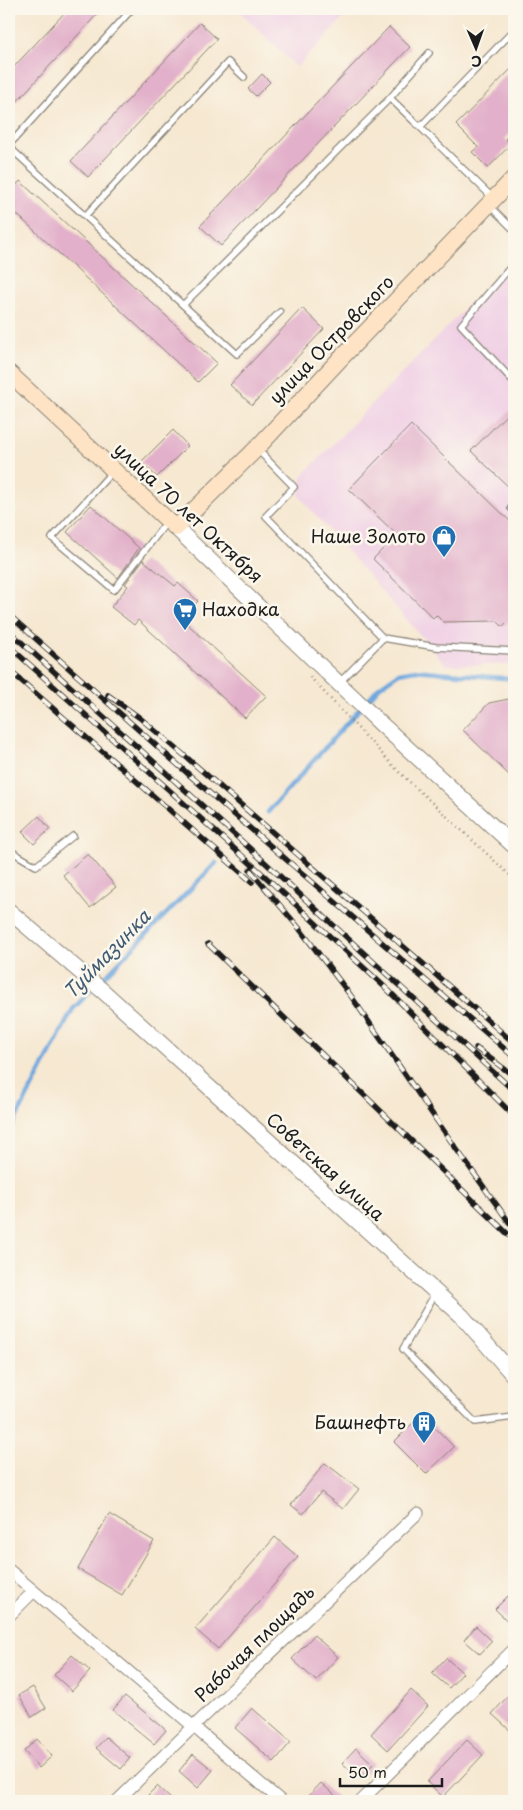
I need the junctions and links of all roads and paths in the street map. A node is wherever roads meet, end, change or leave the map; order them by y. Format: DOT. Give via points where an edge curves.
graph roads {
  1 [pos="132,9"];
  2 [pos="514,30"];
  3 [pos="429,53"];
  4 [pos="244,77"];
  5 [pos="390,98"];
  6 [pos="420,127"];
  7 [pos="9,146"];
  8 [pos="514,178"];
  9 [pos="492,202"];
  10 [pos="84,216"];
  11 [pos="514,230"];
  12 [pos="514,263"];
  13 [pos="183,304"];
  14 [pos="280,312"];
  15 [pos="9,373"];
  16 [pos="514,382"];
  17 [pos="256,449"];
  18 [pos="114,470"];
  19 [pos="172,524"];
  20 [pos="383,638"];
  21 [pos="514,650"];
  22 [pos="305,672"];
  23 [pos="338,683"];
  24 [pos="73,836"];
  25 [pos="514,846"];
  26 [pos="9,850"];
  27 [pos="514,879"];
  28 [pos="9,911"];
  29 [pos="436,1292"];
  30 [pos="514,1376"];
  31 [pos="514,1417"];
  32 [pos="418,1513"];
  33 [pos="9,1570"];
  34 [pos="33,1592"];
  35 [pos="9,1616"];
  36 [pos="514,1649"];
  37 [pos="193,1727"];
  38 [pos="117,1801"];
  39 [pos="281,1801"];
  40 [pos="360,1801"];
  1 -- 7 [label="lane"];
  2 -- 6 [label="lane"];
  3 -- 5 [label="lane"];
  4 -- 10 [label="lane" via="228,62"];
  5 -- 6 [label="lane"];
  5 -- 13 [label="lane"];
  6 -- 9 [label="lane"];
  7 -- 10 [label="lane"];
  8 -- 9 [label="main road, улица Островского"];
  9 -- 11 [label="lane"];
  9 -- 17 [label="main road, улица Островского"];
  10 -- 13 [label="lane"];
  12 -- 16 [label="lane" via="461,325"];
  13 -- 14 [label="lane" via="237,354"];
  15 -- 18 [label="main road, улица 70 лет Октября"];
  17 -- 19 [label="main road, улица Островского"];
  17 -- 20 [label="lane" via="294,486 266,516"];
  18 -- 19 [label="main road, улица 70 лет Октября"];
  18 -- 19 [label="lane" via="52,538 114,590"];
  19 -- 23 [label="street, улица 70 лет Октября"];
  20 -- 21 [label="lane" via="436,647"];
  20 -- 23 [label="lane"];
  22 -- 27 [label="path" via="398,772"];
  23 -- 25 [label="street, улица 70 лет Октября"];
  24 -- 26 [label="lane" via="36,866"];
  28 -- 29 [label="street, Советская улица" via="89,978"];
  29 -- 30 [label="street, Советская улица" via="462,1316"];
  29 -- 31 [label="lane" via="403,1349 475,1422"];
  32 -- 37 [label="street, Рабочая площадь"];
  33 -- 34 [label="street"];
  34 -- 35 [label="street"];
  34 -- 37 [label="street"];
  36 -- 40 [label="street"];
  37 -- 38 [label="street, Рабочая площадь"];
  37 -- 39 [label="street"];
}
